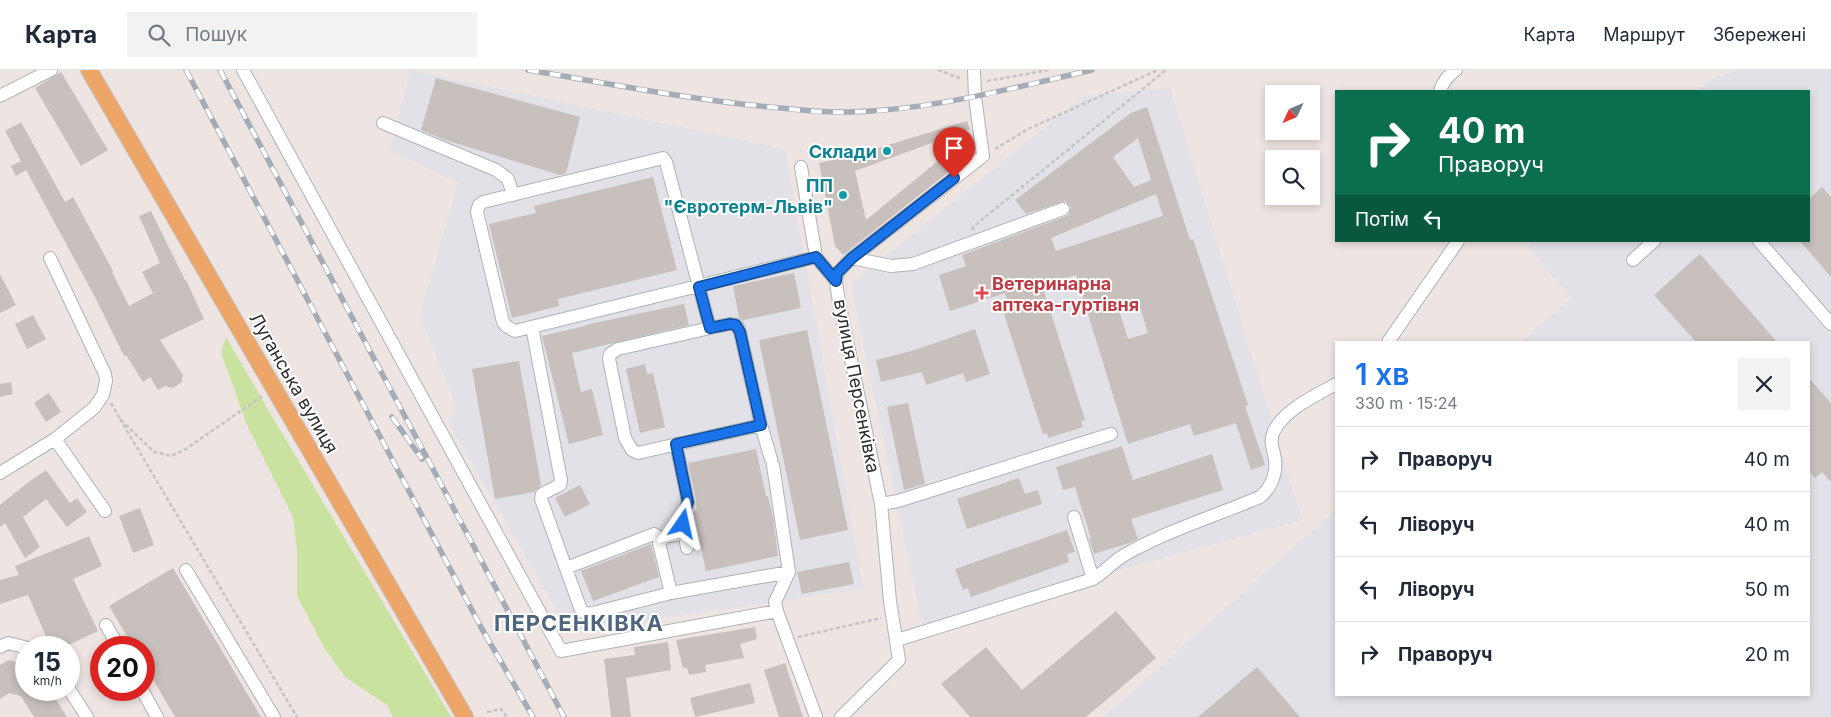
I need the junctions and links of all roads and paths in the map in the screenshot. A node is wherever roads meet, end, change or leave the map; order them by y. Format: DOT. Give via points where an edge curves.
graph roads {
  1 [pos="50,70"];
  2 [pos="88,70"];
  3 [pos="243,70"];
  4 [pos="938,70"];
  5 [pos="974,70"];
  6 [pos="1049,70"];
  7 [pos="1158,70"];
  8 [pos="1166,70"];
  9 [pos="1456,70"];
  10 [pos="975,83"];
  11 [pos="1440,90"];
  12 [pos="0,96"];
  13 [pos="383,122"];
  14 [pos="983,156"];
  15 [pos="800,167"];
  16 [pos="513,194"];
  17 [pos="1063,208"];
  18 [pos="1457,242"];
  19 [pos="1653,242"];
  20 [pos="1760,242"];
  21 [pos="969,243"];
  22 [pos="816,257"];
  23 [pos="50,258"];
  24 [pos="852,258"];
  25 [pos="1633,260"];
  26 [pos="836,281"];
  27 [pos="699,287"];
  28 [pos="1831,324"];
  29 [pos="532,327"];
  30 [pos="710,328"];
  31 [pos="1389,341"];
  32 [pos="1335,385"];
  33 [pos="263,394"];
  34 [pos="103,395"];
  35 [pos="120,419"];
  36 [pos="761,425"];
  37 [pos="1112,434"];
  38 [pos="55,439"];
  39 [pos="676,444"];
  40 [pos="0,473"];
  41 [pos="881,504"];
  42 [pos="105,510"];
  43 [pos="1074,517"];
  44 [pos="685,532"];
  45 [pos="661,539"];
  46 [pos="688,548"];
  47 [pos="566,568"];
  48 [pos="186,570"];
  49 [pos="789,572"];
  50 [pos="1093,579"];
  51 [pos="670,593"];
  52 [pos="777,611"];
  53 [pos="893,616"];
  54 [pos="106,626"];
  55 [pos="112,636"];
  56 [pos="787,639"];
  57 [pos="897,640"];
  58 [pos="15,645"];
  59 [pos="0,647"];
  60 [pos="76,701"];
  61 [pos="149,701"];
  62 [pos="487,712"];
  63 [pos="87,717"];
  64 [pos="158,717"];
  65 [pos="274,717"];
  66 [pos="297,717"];
  67 [pos="464,717"];
  68 [pos="507,717"];
  69 [pos="816,717"];
  70 [pos="841,717"];
  1 -- 12 [label="street"];
  2 -- 67 [label="main road, Луганська вулиця"];
  3 -- 52 [label="street" via="561,651"];
  4 -- 10 [label="path"];
  5 -- 10 [label="street"];
  6 -- 10 [label="path"];
  7 -- 14 [label="path" via="1028,129"];
  8 -- 21 [label="path" via="973,227"];
  9 -- 11 [label="street"];
  10 -- 14 [label="street"];
  13 -- 16 [label="street" via="496,170 508,179"];
  14 -- 24 [label="street, вулиця Персенківка"];
  15 -- 22 [label="street"];
  16 -- 27 [label="street" via="663,158"];
  16 -- 29 [label="street" via="483,202 477,212 502,322 515,331"];
  17 -- 21 [label="street"];
  18 -- 31 [label="street"];
  19 -- 25 [label="street"];
  20 -- 28 [label="street"];
  21 -- 24 [label="street" via="913,264 891,266"];
  22 -- 26 [label="street"];
  22 -- 27 [label="street"];
  23 -- 34 [label="street" via="105,374"];
  24 -- 26 [label="street, вулиця Персенківка" via="837,273"];
  26 -- 41 [label="street, вулиця Персенківка"];
  27 -- 29 [label="street"];
  27 -- 30 [label="street"];
  29 -- 47 [label="street" via="561,480 560,485 540,496"];
  30 -- 36 [label="street" via="730,324 736,325 740,332"];
  30 -- 39 [label="street" via="618,349 610,354 625,438 632,450 638,453"];
  32 -- 50 [label="street" via="1278,424 1271,440 1274,477 1264,493 1143,545 1112,562"];
  33 -- 35 [label="path" via="186,449 170,456 154,452"];
  34 -- 35 [label="path"];
  34 -- 38 [label="street" via="94,408"];
  35 -- 66 [label="path"];
  36 -- 39 [label="street"];
  36 -- 49 [label="street" via="772,462"];
  37 -- 41 [label="street"];
  38 -- 40 [label="street"];
  38 -- 42 [label="street"];
  39 -- 44 [label="street" via="688,502 684,513"];
  41 -- 53 [label="street, вулиця Персенківка"];
  43 -- 50 [label="street"];
  44 -- 45 [label="street"];
  44 -- 46 [label="street"];
  45 -- 47 [label="street" via="654,534"];
  45 -- 51 [label="street" via="659,543"];
  47 -- 51 [label="street" via="581,610 586,614"];
  48 -- 65 [label="street"];
  49 -- 51 [label="street"];
  49 -- 52 [label="street" via="776,602"];
  50 -- 57 [label="street"];
  52 -- 56 [label="street"];
  53 -- 56 [label="path"];
  53 -- 57 [label="street, вулиця Персенківка"];
  54 -- 55 [label="street"];
  56 -- 69 [label="street"];
  57 -- 70 [label="street, вулиця Персенківка" via="897,664"];
  58 -- 59 [label="street" via="8,643"];
  60 -- 63 [label="street"];
  61 -- 64 [label="street"];
  62 -- 68 [label="path" via="501,708"];
}
